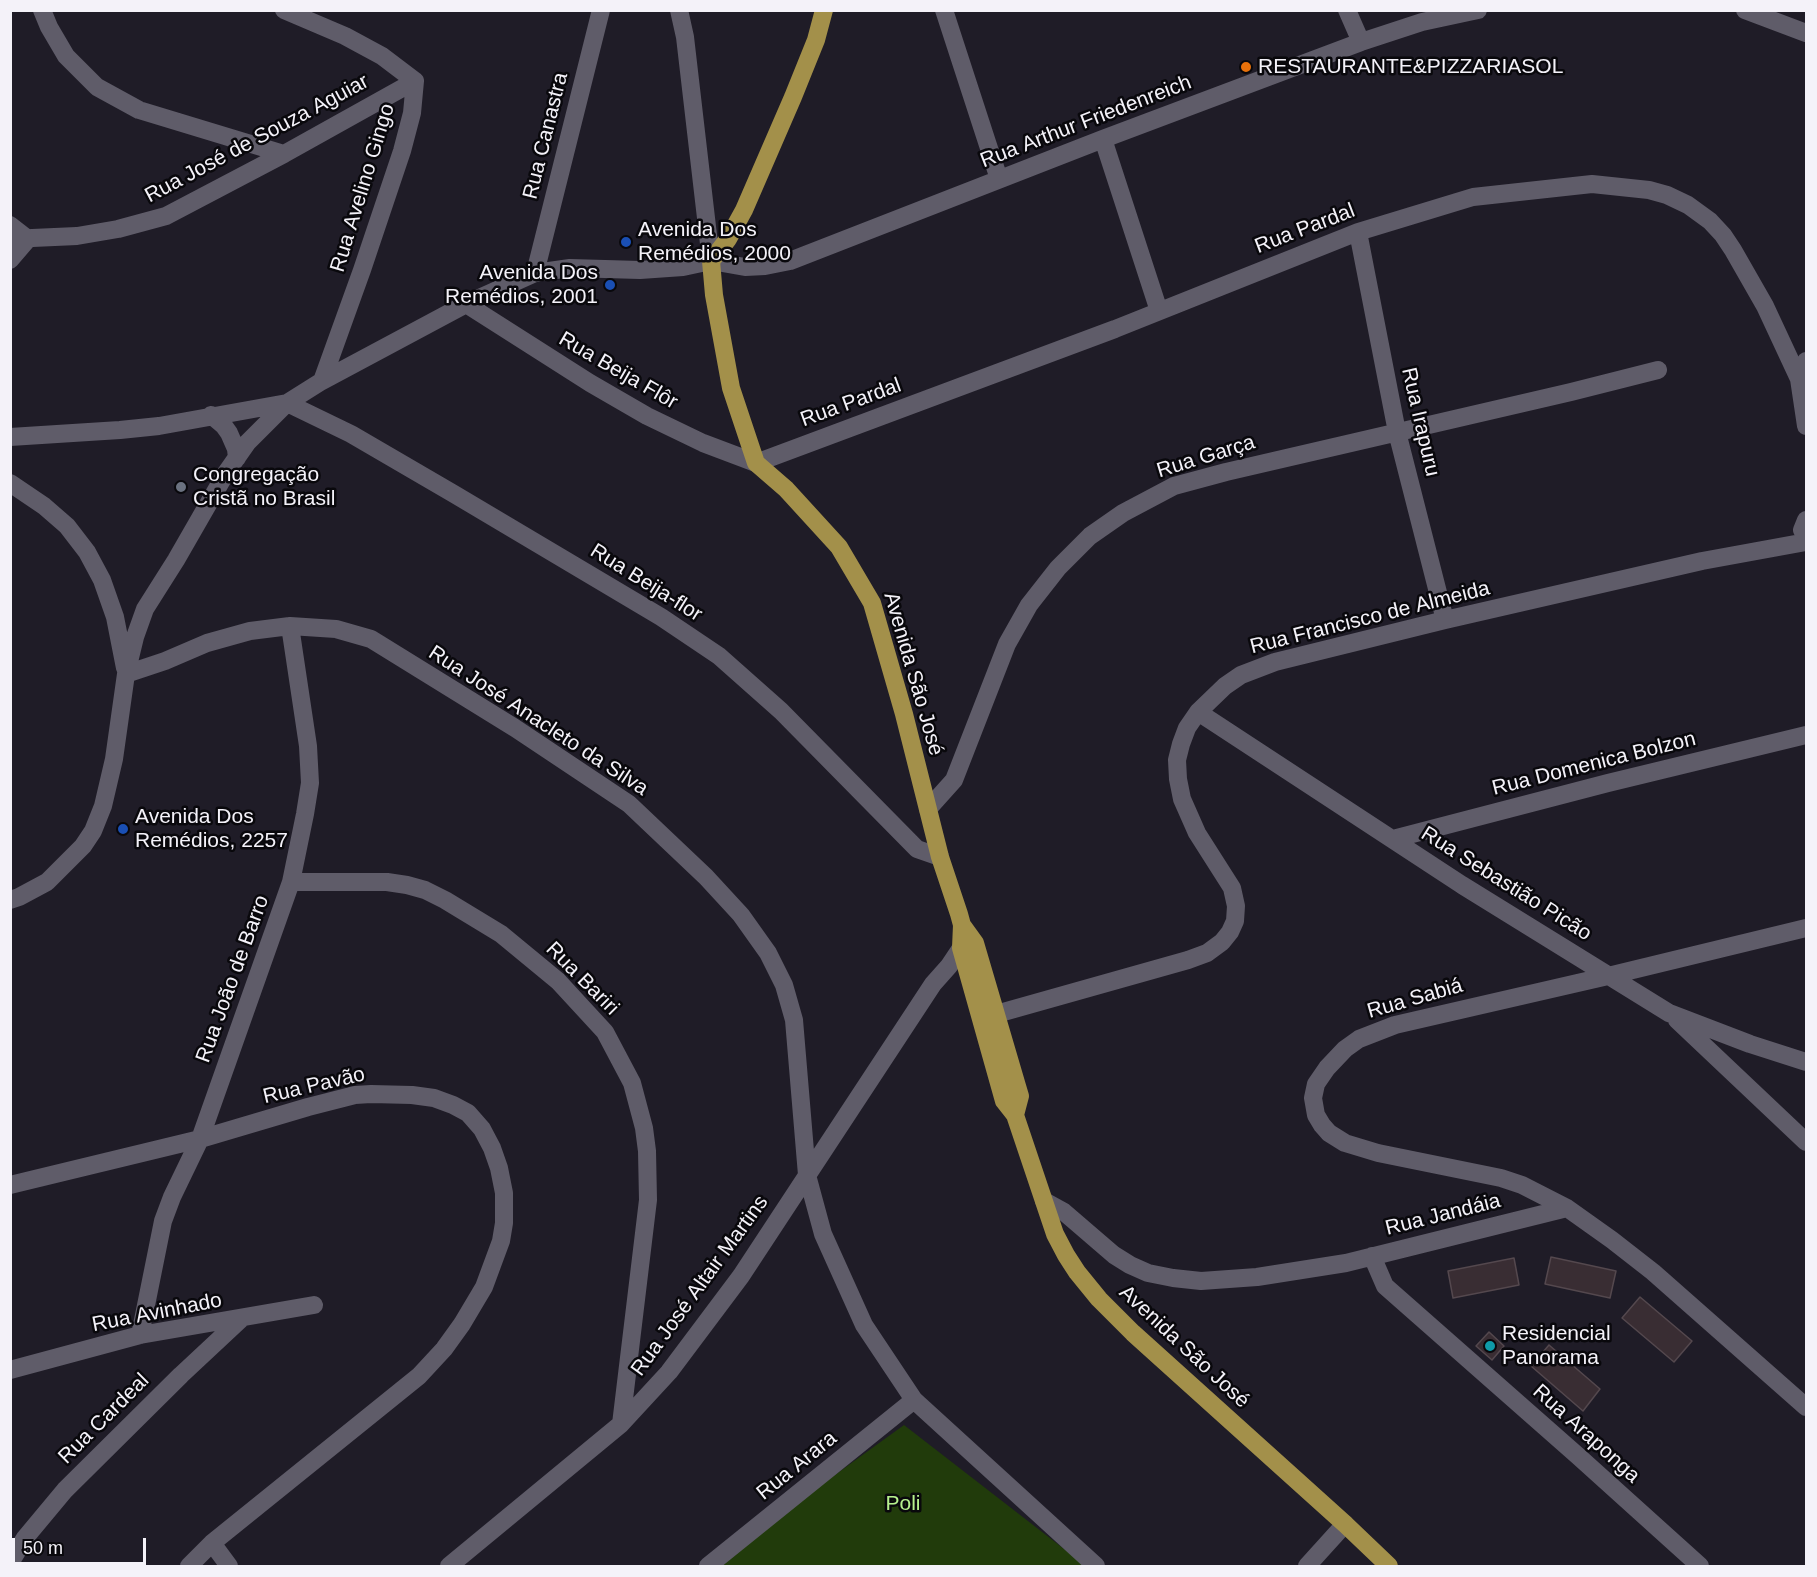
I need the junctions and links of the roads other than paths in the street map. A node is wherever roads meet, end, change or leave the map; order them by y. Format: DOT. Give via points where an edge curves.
graph roads {
  1 [pos="42,10"];
  2 [pos="284,10"];
  3 [pos="601,10"];
  4 [pos="679,10"];
  5 [pos="824,10"];
  6 [pos="944,10"];
  7 [pos="1347,10"];
  8 [pos="1478,10"];
  9 [pos="1745,10"];
  10 [pos="1806,33"];
  11 [pos="1361,42"];
  12 [pos="415,81"];
  13 [pos="1103,139"];
  14 [pos="285,154"];
  15 [pos="999,179"];
  16 [pos="10,225"];
  17 [pos="1358,232"];
  18 [pos="19,239"];
  19 [pos="10,261"];
  20 [pos="711,261"];
  21 [pos="536,273"];
  22 [pos="466,304"];
  23 [pos="1159,311"];
  24 [pos="1806,361"];
  25 [pos="1658,370"];
  26 [pos="1799,379"];
  27 [pos="322,381"];
  28 [pos="287,403"];
  29 [pos="211,415"];
  30 [pos="1806,426"];
  31 [pos="1397,432"];
  32 [pos="10,437"];
  33 [pos="237,458"];
  34 [pos="756,463"];
  35 [pos="10,483"];
  36 [pos="1805,533"];
  37 [pos="1445,620"];
  38 [pos="290,626"];
  39 [pos="126,674"];
  40 [pos="1198,712"];
  41 [pos="1806,735"];
  42 [pos="928,809"];
  43 [pos="1393,839"];
  44 [pos="940,856"];
  45 [pos="291,882"];
  46 [pos="10,900"];
  47 [pos="1806,928"];
  48 [pos="968,945"];
  49 [pos="975,971"];
  50 [pos="1608,976"];
  51 [pos="933,984"];
  52 [pos="1669,1013"];
  53 [pos="988,1016"];
  54 [pos="1750,1044"];
  55 [pos="1806,1062"];
  56 [pos="1731,1071"];
  57 [pos="201,1139"];
  58 [pos="1806,1142"];
  59 [pos="807,1175"];
  60 [pos="10,1185"];
  61 [pos="1044,1201"];
  62 [pos="1567,1208"];
  63 [pos="1372,1256"];
  64 [pos="314,1305"];
  65 [pos="241,1318"];
  66 [pos="140,1335"];
  67 [pos="10,1370"];
  68 [pos="914,1400"];
  69 [pos="1806,1407"];
  70 [pos="621,1424"];
  71 [pos="1346,1524"];
  72 [pos="212,1543"];
  73 [pos="10,1563"];
  74 [pos="189,1566"];
  75 [pos="229,1566"];
  76 [pos="448,1566"];
  77 [pos="708,1566"];
  78 [pos="1096,1566"];
  79 [pos="1307,1566"];
  80 [pos="1389,1566"];
  81 [pos="1700,1566"];
  1 -- 14 [label="street" via="66,56 96,87 139,110"];
  2 -- 12 [label="street, Rua Avelino Gingo" via="382,56"];
  3 -- 21 [label="street, Rua Canastra"];
  4 -- 20 [label="street"];
  5 -- 20 [label="main road" via="816,40 744,210"];
  6 -- 15 [label="street"];
  7 -- 11 [label="street"];
  8 -- 11 [label="street, Rua Arthur Friedenreich"];
  9 -- 10 [label="street"];
  11 -- 13 [label="street, Rua Arthur Friedenreich"];
  12 -- 14 [label="street, Rua José de Souza Aguiar"];
  12 -- 27 [label="street, Rua Avelino Gingo" via="402,151"];
  13 -- 15 [label="street, Rua Arthur Friedenreich"];
  13 -- 23 [label="street"];
  14 -- 18 [label="street, Rua José de Souza Aguiar" via="166,216 77,236"];
  15 -- 20 [label="street, Rua Arthur Friedenreich" via="790,261 745,267"];
  16 -- 18 [label="street"];
  17 -- 23 [label="street, Rua Pardal"];
  17 -- 26 [label="street, Rua Pardal" via="1492,194 1592,184 1667,195 1688,205 1723,235 1765,306"];
  17 -- 31 [label="street, Rua Irapuru"];
  18 -- 19 [label="street"];
  20 -- 21 [label="street" via="640,270 570,268"];
  20 -- 34 [label="main road" via="731,388"];
  21 -- 22 [label="street"];
  22 -- 27 [label="street"];
  22 -- 34 [label="street, Rua Beija Flôr" via="646,416"];
  23 -- 34 [label="street, Rua Pardal"];
  24 -- 26 [label="street"];
  25 -- 31 [label="street, Rua Garça"];
  26 -- 30 [label="street"];
  27 -- 28 [label="street"];
  28 -- 29 [label="street"];
  28 -- 33 [label="street"];
  28 -- 44 [label="street, Rua Beija-flor" via="351,434 462,498 662,617 719,656 781,711 917,849"];
  29 -- 32 [label="street" via="159,426"];
  29 -- 33 [label="street" via="229,433"];
  31 -- 37 [label="street, Rua Irapuru"];
  31 -- 42 [label="street, Rua Garça" via="1174,486 1123,513 1090,537 1058,568 1029,605 1007,644 954,780"];
  33 -- 39 [label="street" via="145,609"];
  34 -- 42 [label="main road, Avenida São José" via="786,489 838,547 872,603"];
  35 -- 39 [label="street" via="44,506 87,552 102,579 115,617"];
  36 -- 37 [label="street, Rua Francisco de Almeida" via="1781,546"];
  37 -- 40 [label="street, Rua Francisco de Almeida" via="1275,662 1241,675"];
  38 -- 39 [label="street, Rua José Anacleto da Silva" via="250,631 207,643"];
  38 -- 45 [label="street, Rua João de Barro" via="310,783"];
  38 -- 59 [label="street, Rua José Anacleto da Silva" via="336,629 371,639 629,804 706,877 741,915 768,953 784,985 794,1020"];
  39 -- 46 [label="street" via="114,759 93,831 47,882"];
  40 -- 43 [label="street, Rua Sebastião Picão"];
  40 -- 53 [label="street, Rua Francisco de Almeida" via="1181,744 1178,779 1197,833 1232,888 1236,906 1230,932 1207,953"];
  41 -- 43 [label="street, Rua Domenica Bolzon"];
  42 -- 44 [label="main road, Avenida São José"];
  43 -- 50 [label="street, Rua Sebastião Picão"];
  44 -- 48 [label="main road, Avenida São José"];
  45 -- 57 [label="street, Rua João de Barro"];
  45 -- 70 [label="street, Rua Bariri" via="387,882 425,890 446,900 501,934 558,981 605,1032 632,1083 647,1150 648,1200"];
  47 -- 50 [label="street, Rua Sabiá"];
  48 -- 49 [label="main road, Avenida São José"];
  48 -- 51 [label="street, Rua José Altair Martins"];
  49 -- 51 [label="street"];
  49 -- 53 [label="main road, Avenida São José"];
  50 -- 52 [label="street, Rua Sebastião Picão"];
  50 -- 62 [label="street, Rua Sabiá" via="1395,1025 1344,1049 1314,1090 1314,1107 1322,1125 1345,1143 1501,1178"];
  51 -- 59 [label="street, Rua José Altair Martins"];
  52 -- 54 [label="street, Rua Sebastião Picão"];
  52 -- 56 [label="street"];
  53 -- 61 [label="main road, Avenida São José" via="1020,1096 1015,1114"];
  54 -- 55 [label="street, Rua Sebastião Picão"];
  54 -- 56 [label="street"];
  56 -- 58 [label="street"];
  57 -- 60 [label="street, Rua Pavão"];
  57 -- 66 [label="street, Rua João de Barro" via="162,1221"];
  57 -- 72 [label="street, Rua Pavão" via="355,1095 434,1098 468,1113 482,1129 499,1168 504,1193 501,1241 484,1287 444,1349 393,1398"];
  59 -- 68 [label="street, Rua José Anacleto da Silva" via="824,1234 864,1325"];
  59 -- 70 [label="street, Rua José Altair Martins" via="694,1340"];
  61 -- 63 [label="street, Rua Jandáia" via="1064,1212 1130,1265 1173,1278 1201,1281 1257,1277"];
  61 -- 71 [label="main road, Avenida São José" via="1066,1255 1099,1299"];
  62 -- 63 [label="street, Rua Jandáia"];
  62 -- 69 [label="street" via="1653,1272"];
  63 -- 81 [label="street, Rua Araponga" via="1385,1286"];
  64 -- 65 [label="street, Rua Avinhado"];
  65 -- 66 [label="street, Rua Avinhado"];
  65 -- 73 [label="street, Rua Cardeal" via="64,1490"];
  66 -- 67 [label="street, Rua Avinhado"];
  68 -- 77 [label="street, Rua Arara"];
  68 -- 78 [label="street, Rua José Anacleto da Silva"];
  70 -- 76 [label="street, Rua José Altair Martins"];
  71 -- 79 [label="street"];
  71 -- 80 [label="main road, Avenida São José"];
  72 -- 74 [label="street, Rua Pavão"];
  72 -- 75 [label="street"];
}
